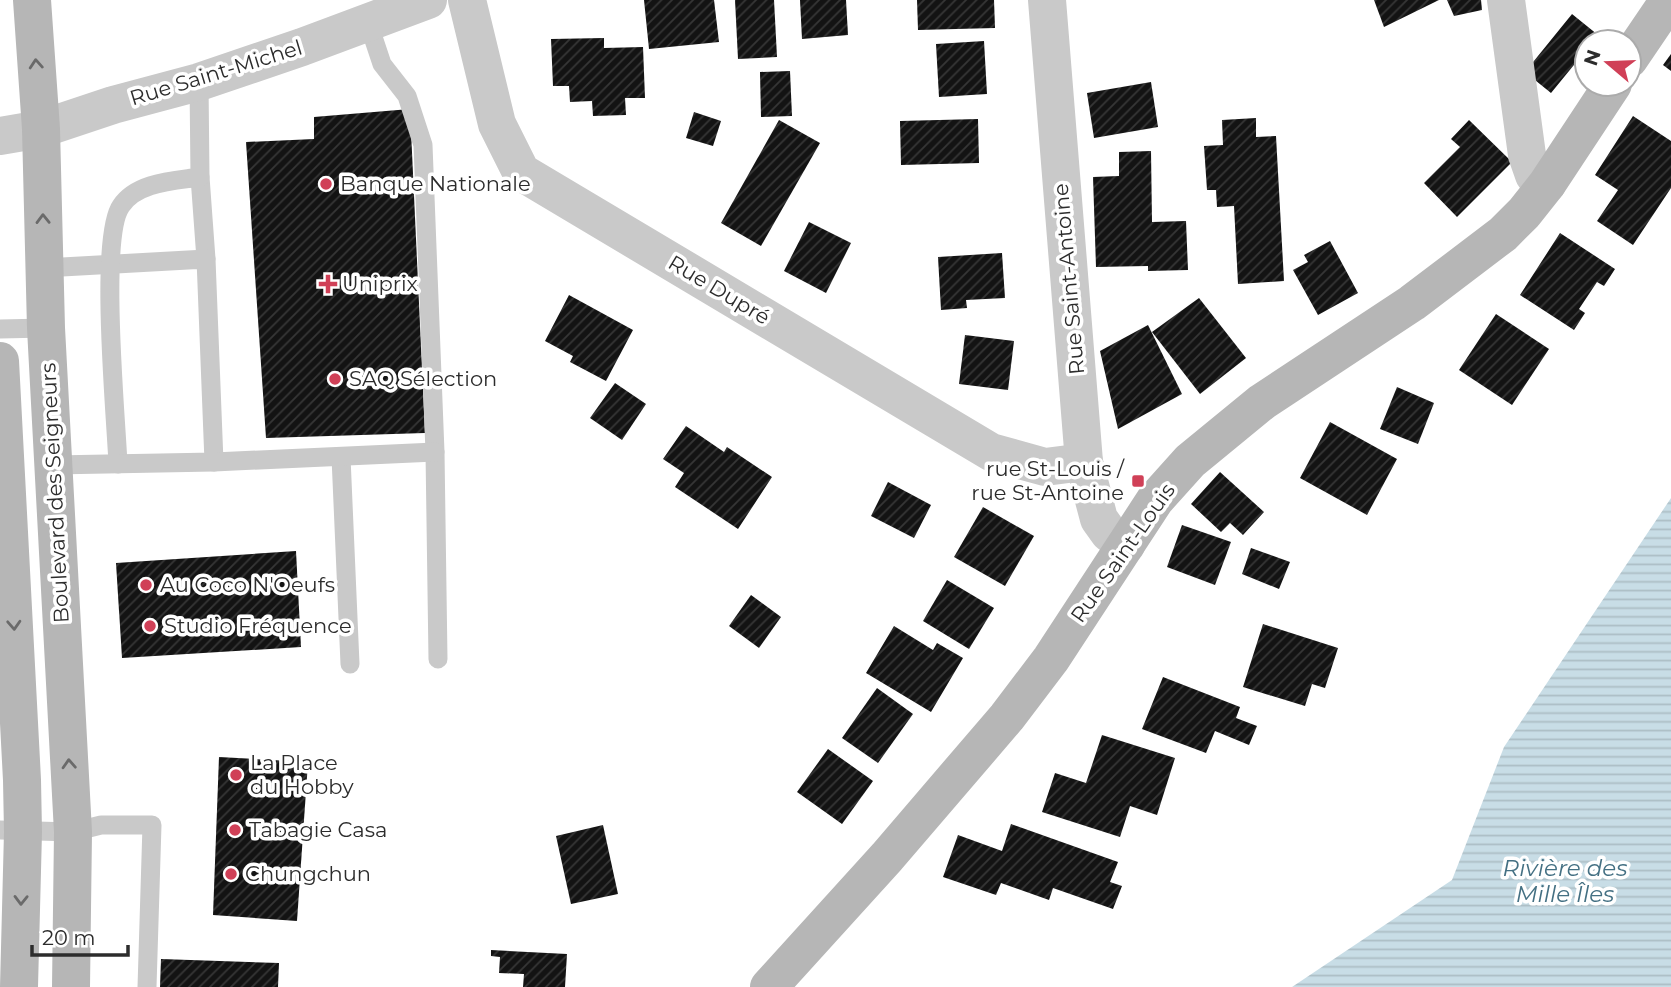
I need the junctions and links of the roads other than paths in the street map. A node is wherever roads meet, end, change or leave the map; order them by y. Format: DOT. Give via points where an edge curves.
graph roads {
  1 [pos="32,0"];
  2 [pos="428,0"];
  3 [pos="467,0"];
  4 [pos="1046,0"];
  5 [pos="1506,0"];
  6 [pos="1669,0"];
  7 [pos="368,22"];
  8 [pos="1643,38"];
  9 [pos="199,82"];
  10 [pos="1604,98"];
  11 [pos="41,129"];
  12 [pos="0,136"];
  13 [pos="200,177"];
  14 [pos="1547,184"];
  15 [pos="206,259"];
  16 [pos="109,264"];
  17 [pos="44,268"];
  18 [pos="46,328"];
  19 [pos="0,329"];
  20 [pos="0,361"];
  21 [pos="435,452"];
  22 [pos="341,457"];
  23 [pos="214,462"];
  24 [pos="1084,462"];
  25 [pos="118,464"];
  26 [pos="53,465"];
  27 [pos="1126,545"];
  28 [pos="438,659"];
  29 [pos="350,664"];
  30 [pos="11,831"];
  31 [pos="73,832"];
  32 [pos="19,987"];
  33 [pos="71,987"];
  34 [pos="147,987"];
  35 [pos="769,987"];
  11 -- 1 [label="main road, Boulevard des Seigneurs, one-way"];
  2 -- 7 [label="street, Rue Saint-Michel"];
  3 -- 24 [label="street, Rue Dupré" via="497,124 521,172 992,452 1045,467"];
  4 -- 24 [label="street, Rue Saint-Antoine"];
  5 -- 14 [label="street" via="1527,155 1534,175"];
  6 -- 8 [label="main road"];
  7 -- 9 [label="street, Rue Saint-Michel"];
  7 -- 21 [label="lane" via="382,64 407,96 423,145"];
  9 -- 11 [label="street, Rue Saint-Michel"];
  9 -- 13 [label="lane"];
  10 -- 14 [label="main road, Rue Saint-Louis"];
  11 -- 12 [label="street, Rue Saint-Michel"];
  17 -- 11 [label="main road, Boulevard des Seigneurs, one-way"];
  13 -- 15 [label="lane"];
  13 -- 16 [label="lane" via="134,193 120,207"];
  14 -- 27 [label="main road, Rue Saint-Louis" via="1517,220 1471,260 1262,402 1199,453 1160,495"];
  15 -- 16 [label="lane"];
  15 -- 23 [label="lane"];
  16 -- 17 [label="lane"];
  16 -- 25 [label="lane"];
  17 -- 18 [label="main road, Boulevard des Seigneurs"];
  18 -- 19 [label="lane"];
  18 -- 26 [label="main road, Boulevard des Seigneurs"];
  20 -- 30 [label="main road, one-way"];
  21 -- 22 [label="lane"];
  21 -- 28 [label="lane"];
  22 -- 23 [label="lane"];
  22 -- 29 [label="lane"];
  23 -- 25 [label="lane"];
  24 -- 27 [label="street, Rue Saint-Antoine" via="1101,524"];
  25 -- 26 [label="lane"];
  31 -- 26 [label="main road, Boulevard des Seigneurs, one-way"];
  27 -- 35 [label="main road, Rue Saint-Louis" via="1007,717"];
  30 -- 31 [label="lane"];
  30 -- 32 [label="main road, one-way"];
  31 -- 33 [label="main road, Boulevard des Seigneurs"];
  31 -- 34 [label="lane" via="102,825 152,825"];
}
